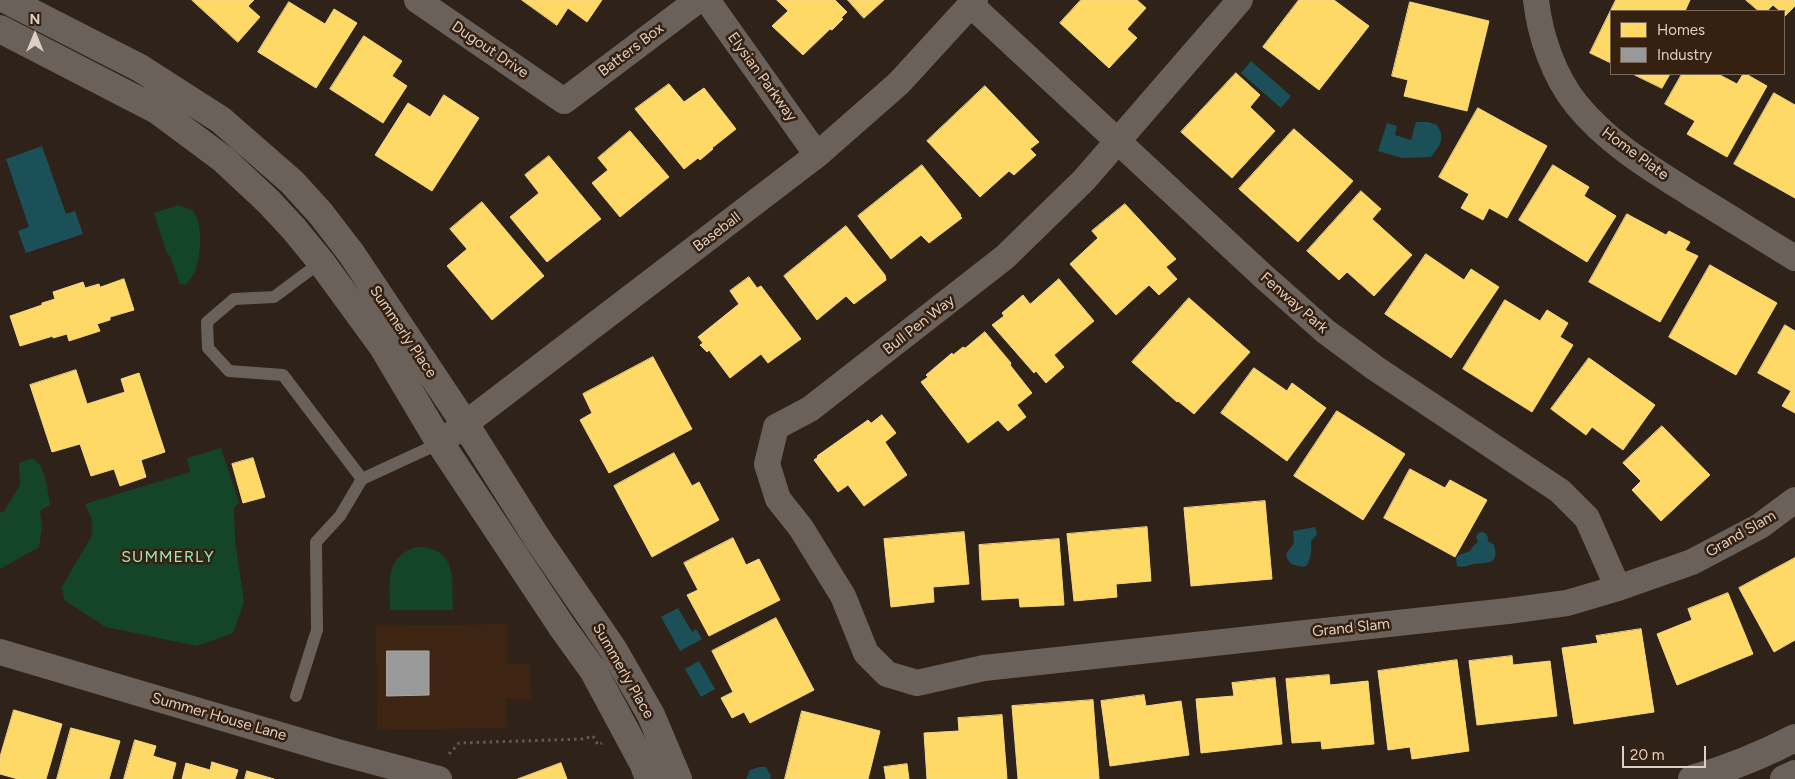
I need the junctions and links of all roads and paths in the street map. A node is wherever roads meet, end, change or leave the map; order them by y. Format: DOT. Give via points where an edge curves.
graph roads {
  1 [pos="7,0"];
  2 [pos="417,0"];
  3 [pos="698,0"];
  4 [pos="706,0"];
  5 [pos="1240,0"];
  6 [pos="1536,0"];
  7 [pos="973,2"];
  8 [pos="0,28"];
  9 [pos="564,101"];
  10 [pos="1118,141"];
  11 [pos="817,155"];
  12 [pos="1795,258"];
  13 [pos="321,262"];
  14 [pos="465,424"];
  15 [pos="440,443"];
  16 [pos="362,479"];
  17 [pos="1795,500"];
  18 [pos="1618,588"];
  19 [pos="0,652"];
  20 [pos="887,674"];
  21 [pos="296,696"];
  22 [pos="626,731"];
  23 [pos="1795,738"];
  24 [pos="1795,774"];
  25 [pos="1723,775"];
  26 [pos="435,777"];
  27 [pos="649,779"];
  28 [pos="678,779"];
  29 [pos="1692,779"];
  30 [pos="1784,779"];
  1 -- 14 [label="street, Summerly Place" via="140,68 221,120 292,182 351,254"];
  2 -- 9 [label="street, Dugout Drive"];
  3 -- 9 [label="street, Batters Box"];
  4 -- 11 [label="street, Elysian Parkway"];
  5 -- 10 [label="street, Bull Pen Way"];
  6 -- 12 [label="street, Home Plate" via="1538,20 1552,64 1576,104 1607,137 1653,170"];
  7 -- 10 [label="street, Fenway Park"];
  7 -- 11 [label="street, Baseball" via="899,83"];
  8 -- 13 [label="street, Summerly Place" via="157,110 223,159 269,202"];
  10 -- 18 [label="street, Fenway Park" via="1324,330 1374,368 1560,491 1587,518"];
  10 -- 20 [label="street, Bull Pen Way" via="1084,180 1005,257 810,409 776,427 767,464 778,499 801,528 843,596 866,653"];
  11 -- 14 [label="street, Baseball"];
  13 -- 15 [label="street, Summerly Place" via="384,347"];
  13 -- 16 [label="lane" via="274,297 234,299 207,322 208,348 229,371 283,375"];
  14 -- 15 [label="street, Baseball"];
  14 -- 28 [label="street, Summerly Place" via="613,649 651,715"];
  15 -- 16 [label="lane"];
  15 -- 22 [label="street, Summerly Place" via="593,670"];
  16 -- 21 [label="lane" via="340,516 316,542 317,630"];
  17 -- 18 [label="street, Grand Slam" via="1760,526 1692,562"];
  18 -- 20 [label="street, Grand Slam" via="1567,603 1508,611 984,668 917,683"];
  19 -- 26 [label="street, Summer House Lane" via="334,751"];
  22 -- 26 [label="path" via="598,745 593,736 584,739 459,743"];
  22 -- 27 [label="street, Summerly Place"];
  23 -- 25 [label="street"];
  24 -- 30 [label="street"];
  25 -- 29 [label="street"];
}
